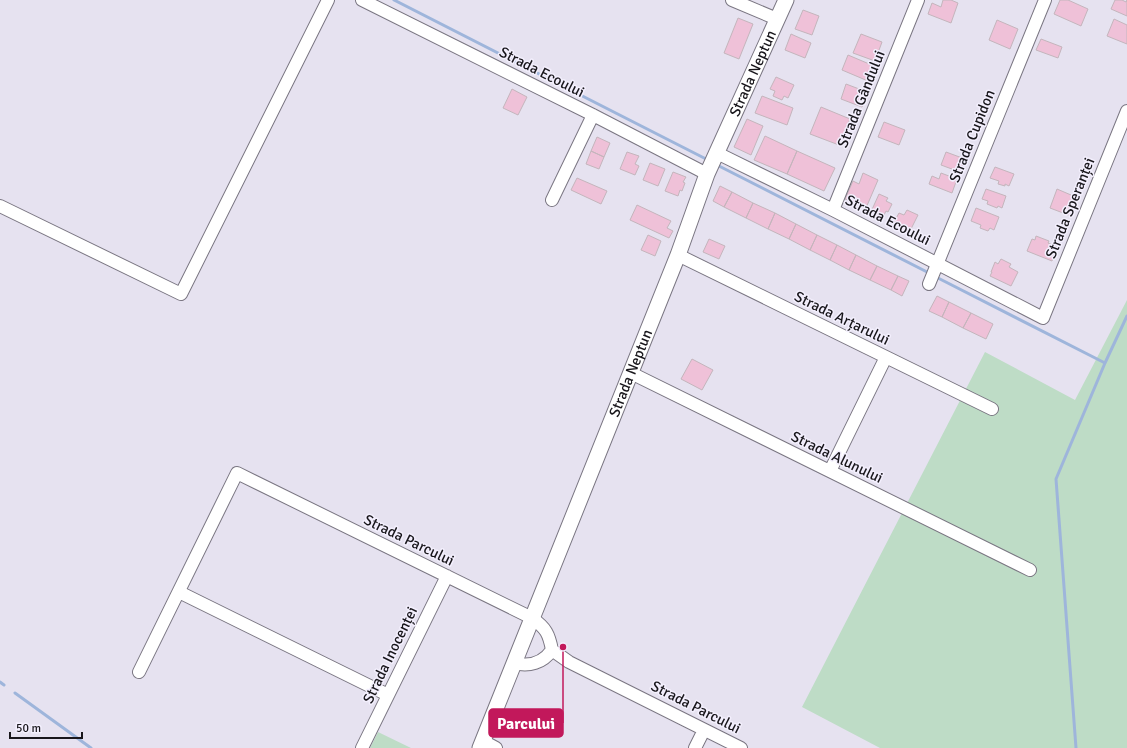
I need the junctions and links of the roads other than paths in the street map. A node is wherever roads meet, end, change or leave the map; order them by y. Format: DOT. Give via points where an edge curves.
graph roads {
  1 [pos="328,0"];
  2 [pos="362,0"];
  3 [pos="732,0"];
  4 [pos="786,0"];
  5 [pos="918,0"];
  6 [pos="1045,0"];
  7 [pos="777,19"];
  8 [pos="1127,111"];
  9 [pos="592,115"];
  10 [pos="712,163"];
  11 [pos="552,200"];
  12 [pos="0,206"];
  13 [pos="833,210"];
  14 [pos="678,255"];
  15 [pos="933,273"];
  16 [pos="1043,318"];
  17 [pos="886,357"];
  18 [pos="630,373"];
  19 [pos="992,409"];
  20 [pos="830,471"];
  21 [pos="1030,570"];
  22 [pos="447,576"];
  23 [pos="179,592"];
  24 [pos="532,618"];
  25 [pos="552,650"];
  26 [pos="514,663"];
  27 [pos="139,672"];
  28 [pos="388,695"];
  29 [pos="704,730"];
  30 [pos="486,746"];
  31 [pos="362,748"];
  32 [pos="695,748"];
  33 [pos="741,748"];
  1 -- 12 [label="street" via="181,294"];
  2 -- 9 [label="street, Strada Ecoului"];
  3 -- 7 [label="street"];
  4 -- 7 [label="street, Strada Neptun"];
  5 -- 13 [label="street, Strada Gândului"];
  6 -- 15 [label="street, Strada Cupidon"];
  7 -- 10 [label="street, Strada Neptun"];
  8 -- 16 [label="street, Strada Speranței"];
  9 -- 10 [label="street, Strada Ecoului"];
  9 -- 11 [label="street"];
  10 -- 13 [label="street, Strada Ecoului"];
  10 -- 14 [label="street, Strada Neptun"];
  13 -- 15 [label="street, Strada Ecoului"];
  14 -- 17 [label="street, Strada Arțarului"];
  14 -- 18 [label="street, Strada Neptun"];
  15 -- 16 [label="street, Strada Ecoului"];
  17 -- 19 [label="street, Strada Arțarului"];
  17 -- 20 [label="street"];
  18 -- 20 [label="street, Strada Alunului"];
  18 -- 24 [label="street, Strada Neptun"];
  20 -- 21 [label="street, Strada Alunului"];
  22 -- 23 [label="street, Strada Parcului" via="237,473"];
  22 -- 24 [label="street, Strada Parcului"];
  22 -- 28 [label="street, Strada Inocenței"];
  23 -- 27 [label="street"];
  23 -- 28 [label="street"];
  24 -- 25 [label="street, Strada Parcului" via="543,626"];
  24 -- 26 [label="street, Strada Neptun"];
  25 -- 26 [label="street" via="546,658 534,663"];
  25 -- 29 [label="street, Strada Parcului" via="569,662"];
  26 -- 30 [label="street, Strada Neptun"];
  28 -- 31 [label="street, Strada Inocenței"];
  29 -- 32 [label="street"];
  29 -- 33 [label="street, Strada Parcului"];
}
